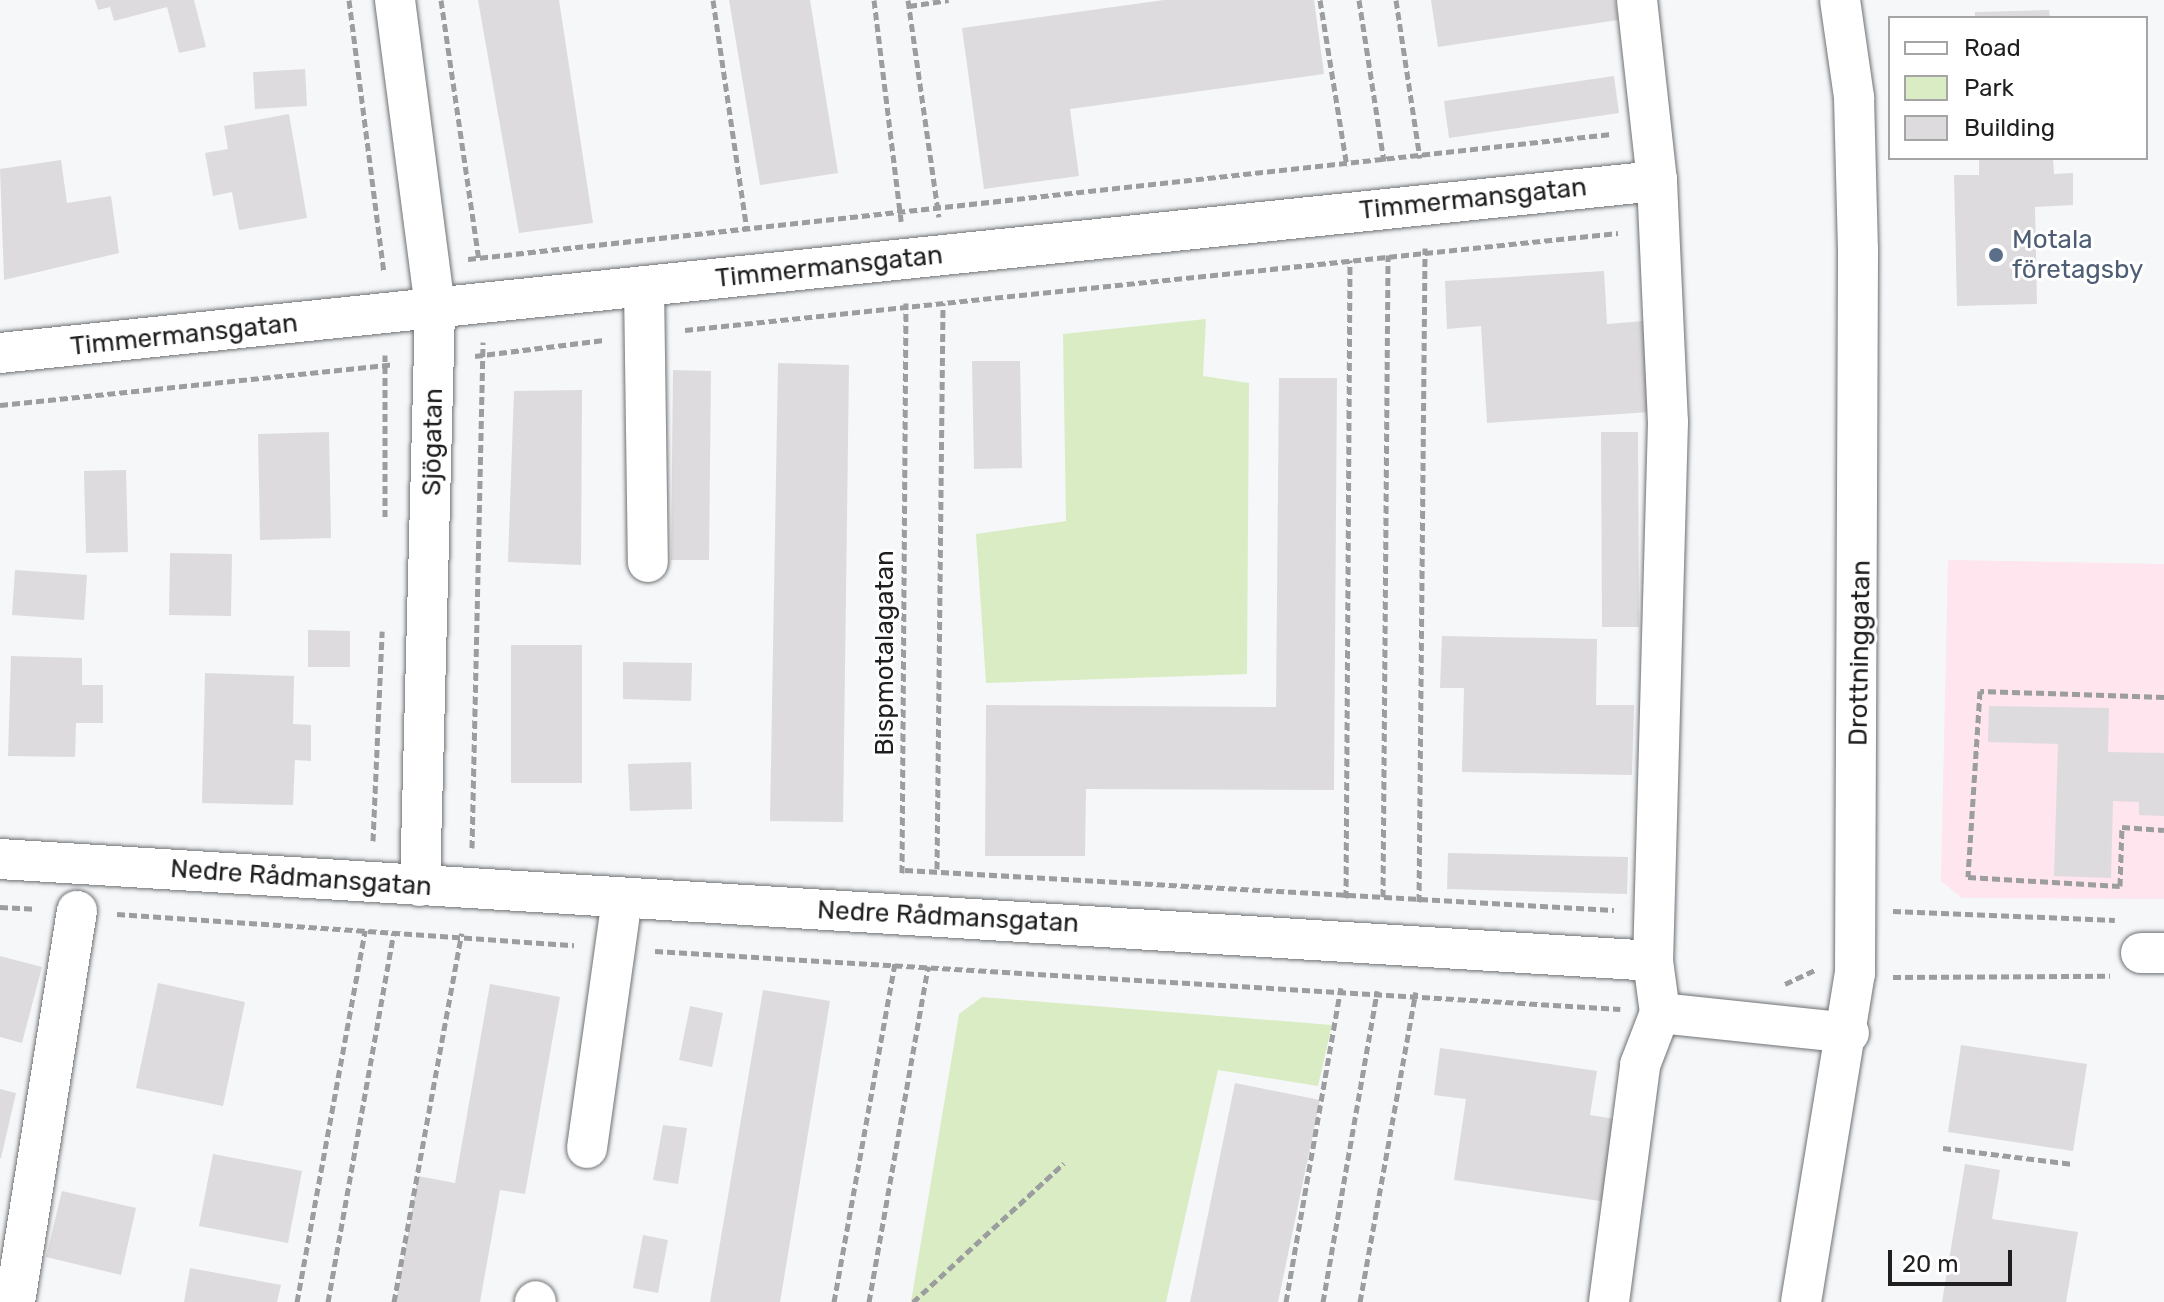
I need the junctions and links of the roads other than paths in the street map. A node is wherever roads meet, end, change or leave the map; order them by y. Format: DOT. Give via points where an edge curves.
graph roads {
  1 [pos="395,0"];
  2 [pos="1637,0"];
  3 [pos="1840,0"];
  4 [pos="1657,181"];
  5 [pos="644,286"];
  6 [pos="435,310"];
  7 [pos="0,353"];
  8 [pos="648,562"];
  9 [pos="0,859"];
  10 [pos="420,886"];
  11 [pos="622,900"];
  12 [pos="77,911"];
  13 [pos="1657,988"];
  14 [pos="1849,1033"];
  15 [pos="587,1148"];
  16 [pos="15,1302"];
  17 [pos="1609,1302"];
  18 [pos="1801,1302"];
  1 -- 6 [label="street, Sjögatan"];
  2 -- 4 [label="street"];
  3 -- 14 [label="street, Drottninggatan" via="1854,97 1858,250 1856,909"];
  4 -- 5 [label="street, Timmermansgatan"];
  4 -- 13 [label="street" via="1668,422"];
  5 -- 6 [label="street, Timmermansgatan"];
  5 -- 8 [label="street"];
  6 -- 7 [label="street, Timmermansgatan"];
  6 -- 10 [label="street, Sjögatan"];
  9 -- 10 [label="street, Nedre Rådmansgatan"];
  10 -- 11 [label="street, Nedre Rådmansgatan"];
  11 -- 13 [label="street, Nedre Rådmansgatan" via="1381,943"];
  11 -- 15 [label="street"];
  12 -- 16 [label="street"];
  13 -- 14 [label="street, Nedre Rådmansgatan"];
  13 -- 17 [label="street" via="1640,1065"];
  14 -- 18 [label="street, Drottninggatan"];
}
